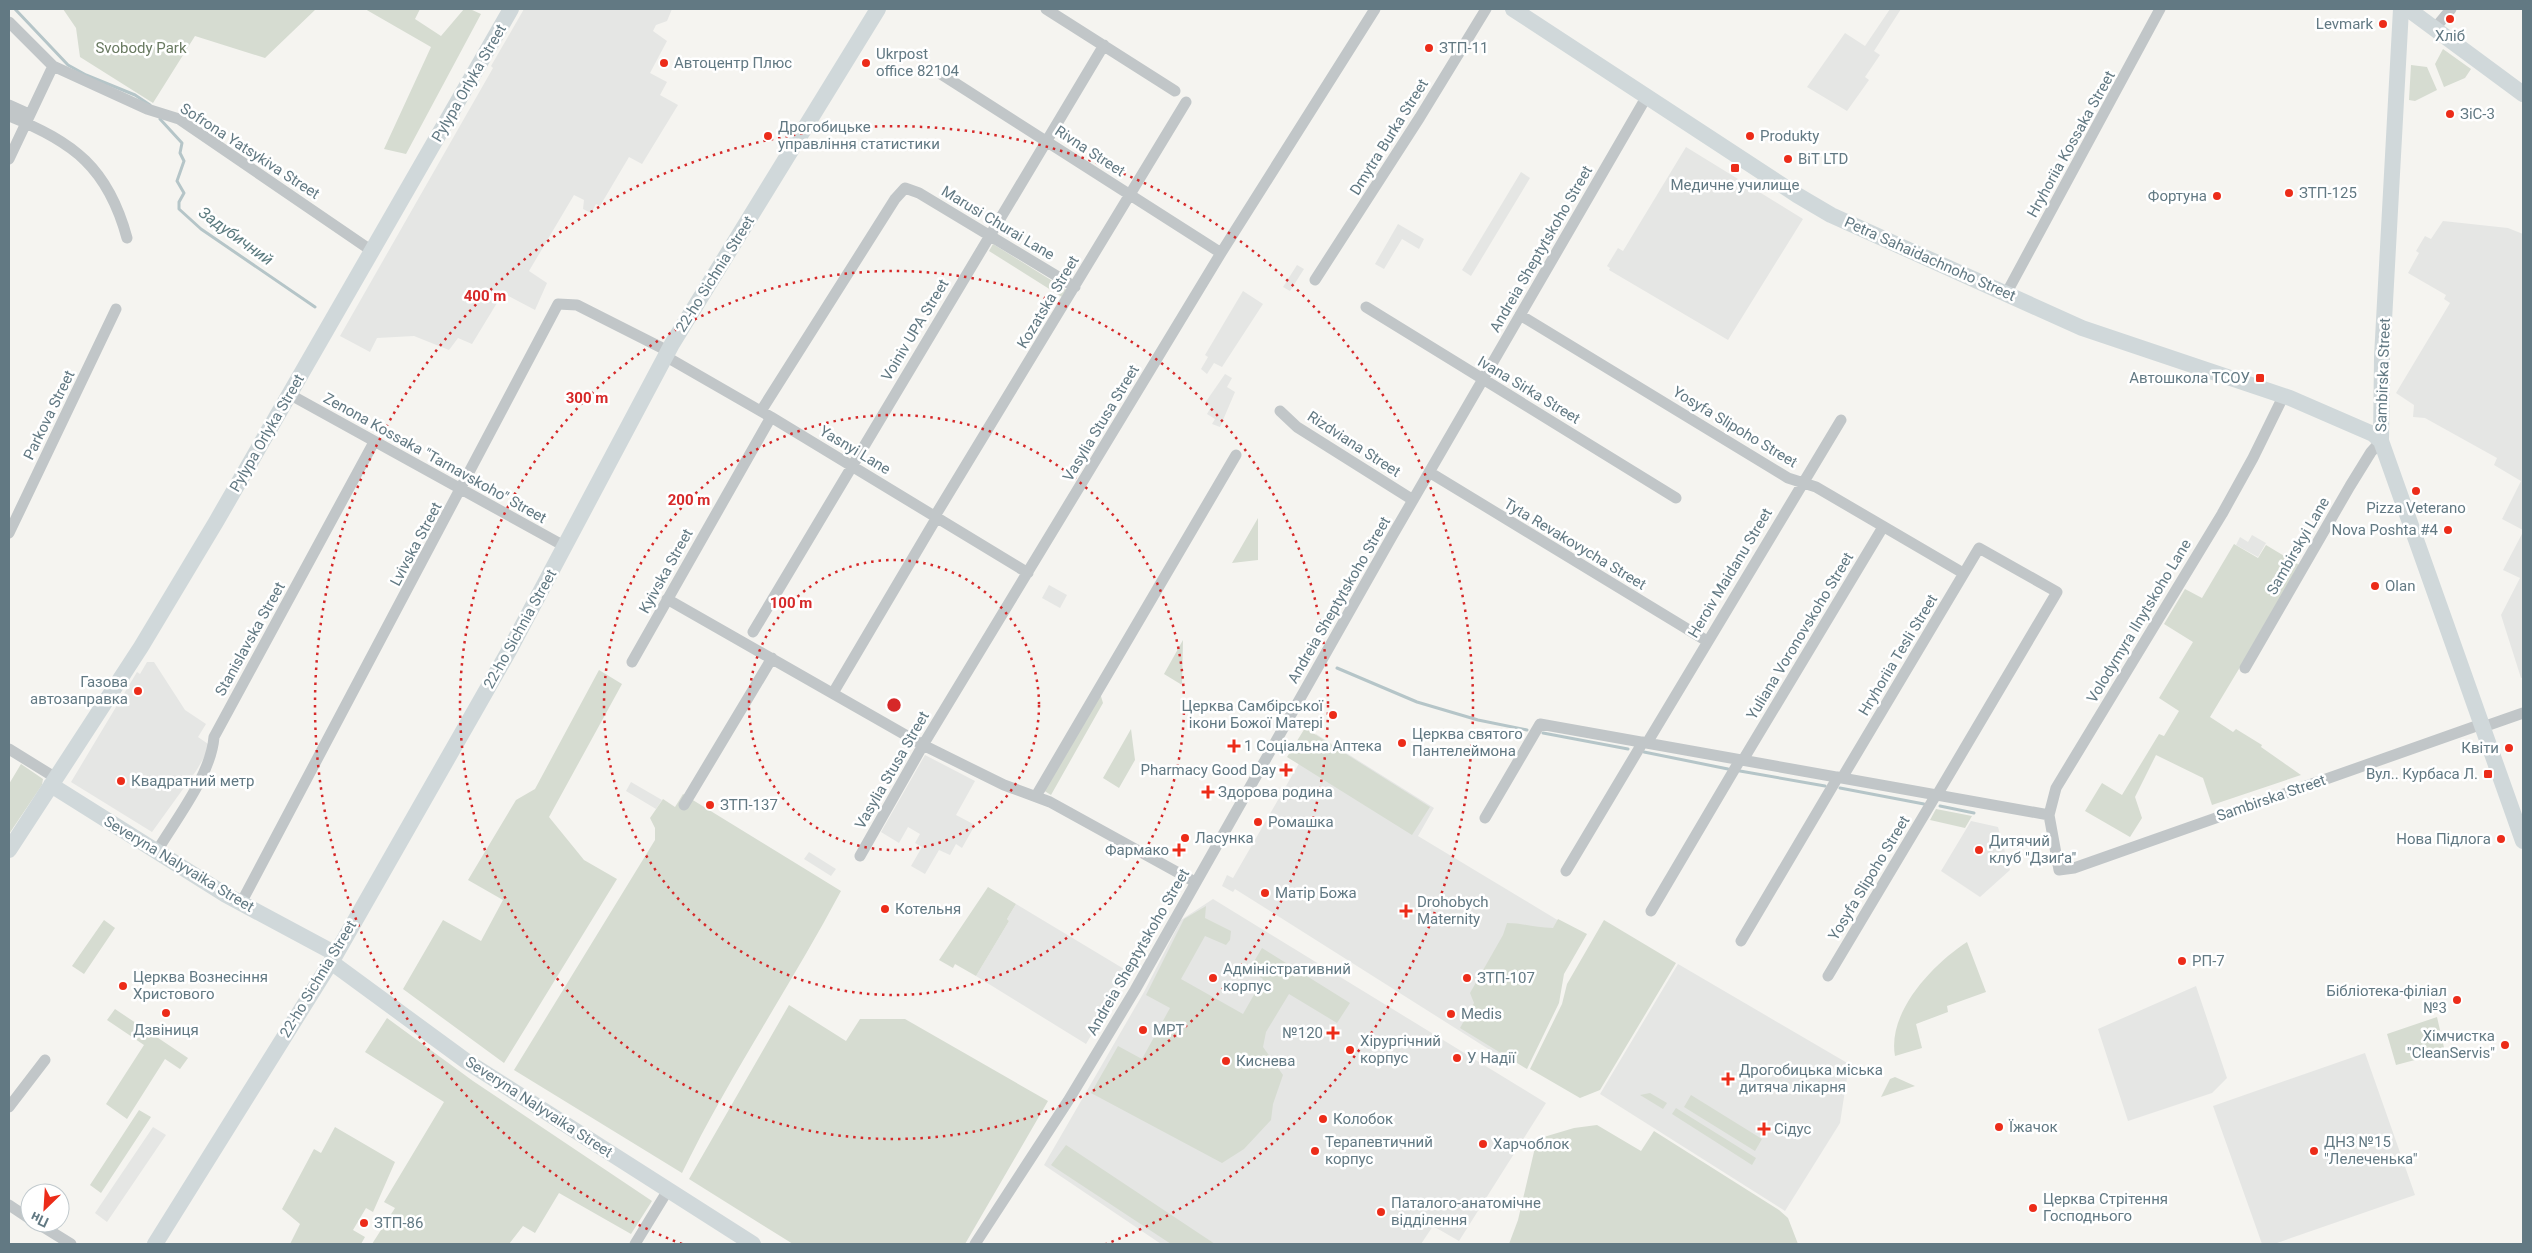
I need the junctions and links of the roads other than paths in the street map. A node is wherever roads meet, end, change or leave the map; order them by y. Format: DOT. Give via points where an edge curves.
graph roads {
  1 [pos="511,9"];
  2 [pos="878,9"];
  3 [pos="1046,9"];
  4 [pos="1375,9"];
  5 [pos="1486,9"];
  6 [pos="1513,9"];
  7 [pos="2160,9"];
  8 [pos="2401,9"];
  9 [pos="2408,9"];
  10 [pos="2450,9"];
  11 [pos="9,22"];
  12 [pos="2436,27"];
  13 [pos="1104,45"];
  14 [pos="54,66"];
  15 [pos="941,74"];
  16 [pos="1175,91"];
  17 [pos="2523,94"];
  18 [pos="1647,96"];
  19 [pos="1186,102"];
  20 [pos="9,105"];
  21 [pos="9,116"];
  22 [pos="27,118"];
  23 [pos="1046,140"];
  24 [pos="9,158"];
  25 [pos="905,188"];
  26 [pos="1130,195"];
  27 [pos="989,235"];
  28 [pos="127,238"];
  29 [pos="372,250"];
  30 [pos="1222,253"];
  31 [pos="1315,280"];
  32 [pos="1076,286"];
  33 [pos="2006,294"];
  34 [pos="1366,307"];
  35 [pos="116,309"];
  36 [pos="1520,315"];
  37 [pos="667,354"];
  38 [pos="1483,380"];
  39 [pos="289,394"];
  40 [pos="2284,396"];
  41 [pos="1280,411"];
  42 [pos="766,414"];
  43 [pos="1841,420"];
  44 [pos="2381,441"];
  45 [pos="374,442"];
  46 [pos="1236,455"];
  47 [pos="852,466"];
  48 [pos="1428,472"];
  49 [pos="1802,483"];
  50 [pos="462,490"];
  51 [pos="1676,498"];
  52 [pos="1413,500"];
  53 [pos="936,517"];
  54 [pos="1883,527"];
  55 [pos="9,534"];
  56 [pos="566,547"];
  57 [pos="1979,548"];
  58 [pos="1028,573"];
  59 [pos="1963,574"];
  60 [pos="667,600"];
  61 [pos="753,632"];
  62 [pos="1707,641"];
  63 [pos="772,658"];
  64 [pos="632,662"];
  65 [pos="2244,668"];
  66 [pos="832,693"];
  67 [pos="2523,713"];
  68 [pos="2482,725"];
  69 [pos="1645,743"];
  70 [pos="923,745"];
  71 [pos="9,749"];
  72 [pos="1741,760"];
  73 [pos="1840,777"];
  74 [pos="53,782"];
  75 [pos="1937,795"];
  76 [pos="1036,796"];
  77 [pos="684,805"];
  78 [pos="2049,815"];
  79 [pos="1485,818"];
  80 [pos="2523,841"];
  81 [pos="9,850"];
  82 [pos="157,851"];
  83 [pos="860,856"];
  84 [pos="2059,870"];
  85 [pos="1566,871"];
  86 [pos="1195,882"];
  87 [pos="241,903"];
  88 [pos="1650,911"];
  89 [pos="1741,941"];
  90 [pos="333,958"];
  91 [pos="1828,976"];
  92 [pos="45,1060"];
  93 [pos="9,1108"];
  94 [pos="668,1190"];
  95 [pos="9,1205"];
  96 [pos="20,1212"];
  97 [pos="53,1233"];
  98 [pos="71,1244"];
  99 [pos="155,1244"];
  100 [pos="636,1244"];
  101 [pos="754,1244"];
  102 [pos="975,1244"];
  1 -- 29 [label="main road, Pylypa Orlyka Street"];
  2 -- 37 [label="main road, 22-ho Sichnia Street"];
  3 -- 13 [label="street"];
  4 -- 30 [label="street, Vasylia Stusa Street"];
  5 -- 31 [label="street, Dmytra Burka Street"];
  6 -- 18 [label="main road, Petra Sahaidachnoho Street"];
  7 -- 33 [label="street, Hryhoriia Kossaka Street"];
  8 -- 44 [label="main road, Sambirska Street" via="2382,357"];
  9 -- 12 [label="main road"];
  10 -- 12 [label="street"];
  11 -- 14 [label="street, Sofrona Yatsykiva Street"];
  12 -- 17 [label="main road"];
  13 -- 16 [label="street"];
  13 -- 23 [label="street, Voiniv UPA Street"];
  14 -- 22 [label="street"];
  14 -- 29 [label="street, Sofrona Yatsykiva Street" via="147,109 179,119"];
  15 -- 23 [label="street, Rivna Street"];
  18 -- 33 [label="main road, Petra Sahaidachnoho Street" via="1831,215"];
  18 -- 36 [label="street, Andreia Sheptytskoho Street"];
  19 -- 26 [label="street, Kozatska Street"];
  20 -- 22 [label="street"];
  21 -- 22 [label="street"];
  22 -- 24 [label="street"];
  22 -- 28 [label="street" via="80,155 94,169 113,197"];
  23 -- 26 [label="street, Rivna Street"];
  23 -- 27 [label="street, Voiniv UPA Street"];
  25 -- 27 [label="street, Marusi Churai Lane"];
  25 -- 42 [label="street, Kyivska Street" via="895,199"];
  26 -- 30 [label="street, Rivna Street"];
  26 -- 32 [label="street, Kozatska Street"];
  27 -- 32 [label="street, Marusi Churai Lane"];
  27 -- 47 [label="street, Voiniv UPA Street"];
  29 -- 39 [label="main road, Pylypa Orlyka Street"];
  30 -- 58 [label="street, Vasylia Stusa Street"];
  32 -- 53 [label="street, Kozatska Street"];
  33 -- 40 [label="main road, Petra Sahaidachnoho Street" via="2082,328"];
  34 -- 38 [label="street, Ivana Sirka Street"];
  35 -- 55 [label="street, Parkova Street"];
  36 -- 38 [label="street, Andreia Sheptytskoho Street"];
  36 -- 49 [label="street, Yosyfa Slipoho Street" via="1788,478"];
  37 -- 42 [label="street, Yasnyi Lane"];
  37 -- 50 [label="street, Lvivska Street" via="577,305 558,304"];
  37 -- 56 [label="main road, 22-ho Sichnia Street"];
  38 -- 48 [label="street, Andreia Sheptytskoho Street"];
  38 -- 51 [label="street, Ivana Sirka Street"];
  39 -- 45 [label="street, Zenona Kossaka \"Tarnavskoho\" Street"];
  39 -- 74 [label="main road, Pylypa Orlyka Street" via="141,646"];
  40 -- 44 [label="main road, Petra Sahaidachnoho Street" via="2373,434"];
  40 -- 78 [label="street, Volodymyra Ilnytskoho Lane" via="2222,514 2066,770 2056,788"];
  41 -- 52 [label="street, Rizdviana Street" via="1297,427"];
  42 -- 47 [label="street, Yasnyi Lane"];
  42 -- 60 [label="street, Kyivska Street"];
  43 -- 49 [label="street, Heroiv Maidanu Street"];
  44 -- 65 [label="street, Sambirskyi Lane" via="2354,479"];
  44 -- 68 [label="main road, Sambirska Street"];
  45 -- 50 [label="street, Zenona Kossaka \"Tarnavskoho\" Street"];
  45 -- 82 [label="street, Stanislavska Street" via="214,738 212,754 204,772"];
  46 -- 76 [label="street"];
  47 -- 53 [label="street, Yasnyi Lane"];
  47 -- 61 [label="street, Voiniv UPA Street"];
  48 -- 52 [label="street, Andreia Sheptytskoho Street"];
  48 -- 62 [label="street, Tyta Revakovycha Street"];
  49 -- 54 [label="street, Yosyfa Slipoho Street" via="1816,487"];
  49 -- 62 [label="street, Heroiv Maidanu Street"];
  50 -- 56 [label="street, Zenona Kossaka \"Tarnavskoho\" Street"];
  50 -- 87 [label="street, Lvivska Street"];
  52 -- 86 [label="street, Andreia Sheptytskoho Street"];
  53 -- 58 [label="street, Yasnyi Lane"];
  53 -- 66 [label="street, Kozatska Street"];
  54 -- 59 [label="street, Yosyfa Slipoho Street"];
  54 -- 72 [label="street, Yuliana Voronovskoho Street"];
  56 -- 90 [label="main road, 22-ho Sichnia Street"];
  57 -- 59 [label="street, Hryhoriia Tesli Street"];
  57 -- 75 [label="street, Yosyfa Slipoho Street" via="2057,592"];
  58 -- 70 [label="street, Vasylia Stusa Street"];
  59 -- 73 [label="street, Hryhoriia Tesli Street"];
  60 -- 63 [label="street"];
  60 -- 64 [label="street, Kyivska Street"];
  62 -- 69 [label="street, Heroiv Maidanu Street"];
  63 -- 66 [label="street"];
  63 -- 77 [label="street"];
  66 -- 70 [label="street"];
  67 -- 68 [label="street"];
  68 -- 80 [label="main road, Sambirska Street"];
  68 -- 84 [label="street, Sambirska Street"];
  69 -- 72 [label="street"];
  69 -- 79 [label="street" via="1540,724"];
  69 -- 85 [label="street, Heroiv Maidanu Street"];
  70 -- 76 [label="street" via="1004,785"];
  70 -- 83 [label="street, Vasylia Stusa Street"];
  71 -- 74 [label="street, Severyna Nalyvaika Street"];
  72 -- 73 [label="street"];
  72 -- 88 [label="street, Yuliana Voronovskoho Street"];
  73 -- 75 [label="street"];
  73 -- 89 [label="street, Hryhoriia Tesli Street"];
  74 -- 81 [label="main road, Pylypa Orlyka Street"];
  74 -- 82 [label="main road, Severyna Nalyvaika Street"];
  75 -- 78 [label="street"];
  75 -- 91 [label="street, Yosyfa Slipoho Street"];
  76 -- 86 [label="street"];
  78 -- 84 [label="street, Volodymyra Ilnytskoho Lane"];
  82 -- 87 [label="main road, Severyna Nalyvaika Street"];
  86 -- 102 [label="street, Andreia Sheptytskoho Street" via="1135,990"];
  87 -- 90 [label="main road, Severyna Nalyvaika Street"];
  90 -- 94 [label="main road, Severyna Nalyvaika Street" via="466,1061"];
  90 -- 99 [label="main road, 22-ho Sichnia Street"];
  92 -- 93 [label="street"];
  94 -- 100 [label="street"];
  94 -- 101 [label="main road, Severyna Nalyvaika Street"];
  95 -- 96 [label="street"];
  97 -- 98 [label="street"];
}
